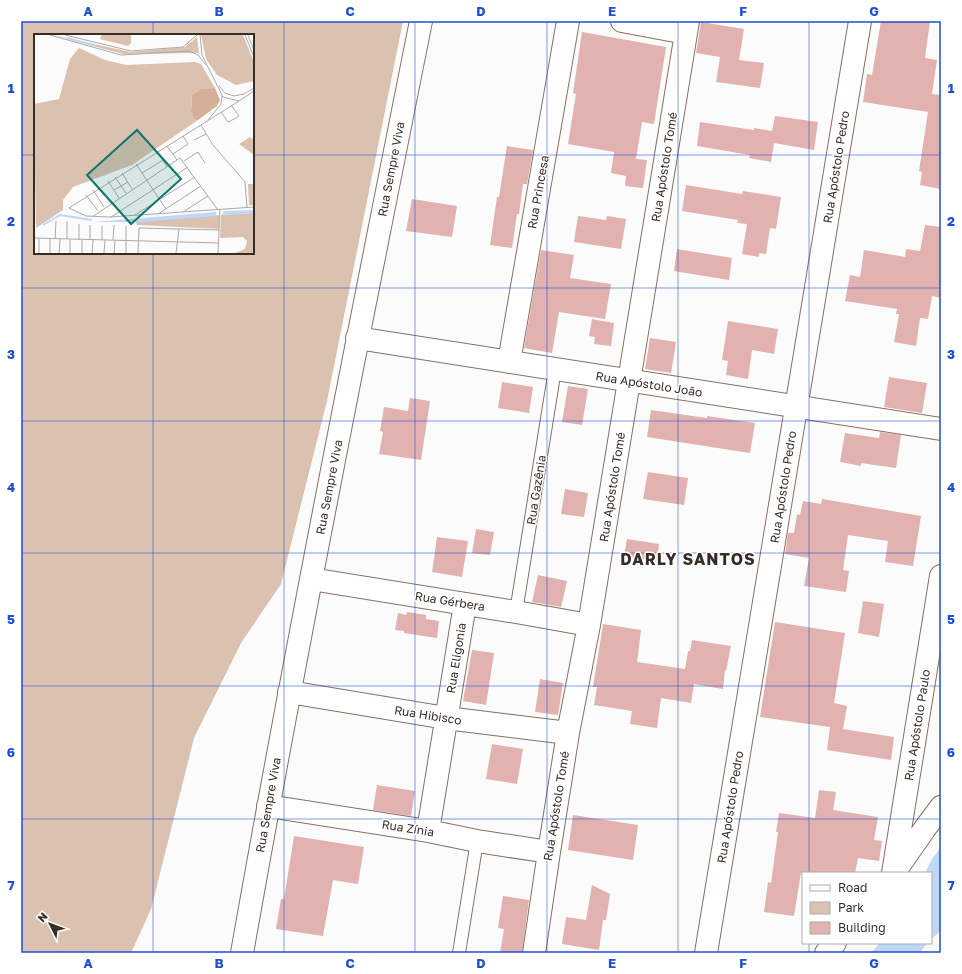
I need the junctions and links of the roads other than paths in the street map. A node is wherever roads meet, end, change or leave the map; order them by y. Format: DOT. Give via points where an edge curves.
graph roads {
  1 [pos="421,21"];
  2 [pos="568,21"];
  3 [pos="622,21"];
  4 [pos="860,21"];
  5 [pos="687,27"];
  6 [pos="358,338"];
  7 [pos="509,362"];
  8 [pos="555,369"];
  9 [pos="630,381"];
  10 [pos="796,407"];
  11 [pos="941,429"];
  12 [pos="941,576"];
  13 [pos="311,579"];
  14 [pos="465,604"];
  15 [pos="516,612"];
  16 [pos="589,625"];
  17 [pos="289,692"];
  18 [pos="446,718"];
  19 [pos="568,733"];
  20 [pos="268,806"];
  21 [pos="941,808"];
  22 [pos="428,831"];
  23 [pos="477,841"];
  24 [pos="549,852"];
  25 [pos="894,872"];
  26 [pos="895,872"];
  27 [pos="834,944"];
  28 [pos="242,953"];
  29 [pos="459,953"];
  30 [pos="534,953"];
  31 [pos="706,953"];
  32 [pos="826,953"];
  1 -- 6 [label="street, Rua Sempre Viva"];
  2 -- 7 [label="street, Rua Princesa"];
  3 -- 5 [label="street"];
  4 -- 10 [label="street, Rua Apóstolo Pedro"];
  5 -- 9 [label="street, Rua Apóstolo Tomé"];
  6 -- 7 [label="street, Rua Apóstolo João"];
  6 -- 13 [label="street, Rua Sempre Viva"];
  7 -- 8 [label="street, Rua Apóstolo João"];
  8 -- 9 [label="street, Rua Apóstolo João"];
  8 -- 15 [label="lane, Rua Gazênia"];
  9 -- 10 [label="street, Rua Apóstolo João"];
  9 -- 16 [label="street, Rua Apóstolo Tomé"];
  10 -- 11 [label="street, Rua Apóstolo João"];
  10 -- 31 [label="street, Rua Apóstolo Pedro"];
  12 -- 25 [label="street, Rua Apóstolo Paulo"];
  13 -- 14 [label="street, Rua Gérbera"];
  13 -- 17 [label="street, Rua Sempre Viva"];
  14 -- 15 [label="street, Rua Gérbera"];
  14 -- 18 [label="street, Rua Eligonia"];
  15 -- 16 [label="street, Rua Gérbera"];
  16 -- 19 [label="street, Rua Apóstolo Tomé"];
  17 -- 18 [label="street, Rua Hibisco"];
  17 -- 20 [label="street, Rua Sempre Viva"];
  18 -- 19 [label="street, Rua Hibisco"];
  18 -- 22 [label="street, Rua Eligonia"];
  19 -- 24 [label="street, Rua Apóstolo Tomé"];
  20 -- 22 [label="street, Rua Zínia"];
  20 -- 28 [label="street, Rua Sempre Viva"];
  21 -- 26 [label="street"];
  22 -- 23 [label="street, Rua Zínia"];
  23 -- 24 [label="street, Rua Zínia"];
  23 -- 29 [label="lane"];
  24 -- 30 [label="street, Rua Apóstolo Tomé"];
  27 -- 32 [label="street"];
}
